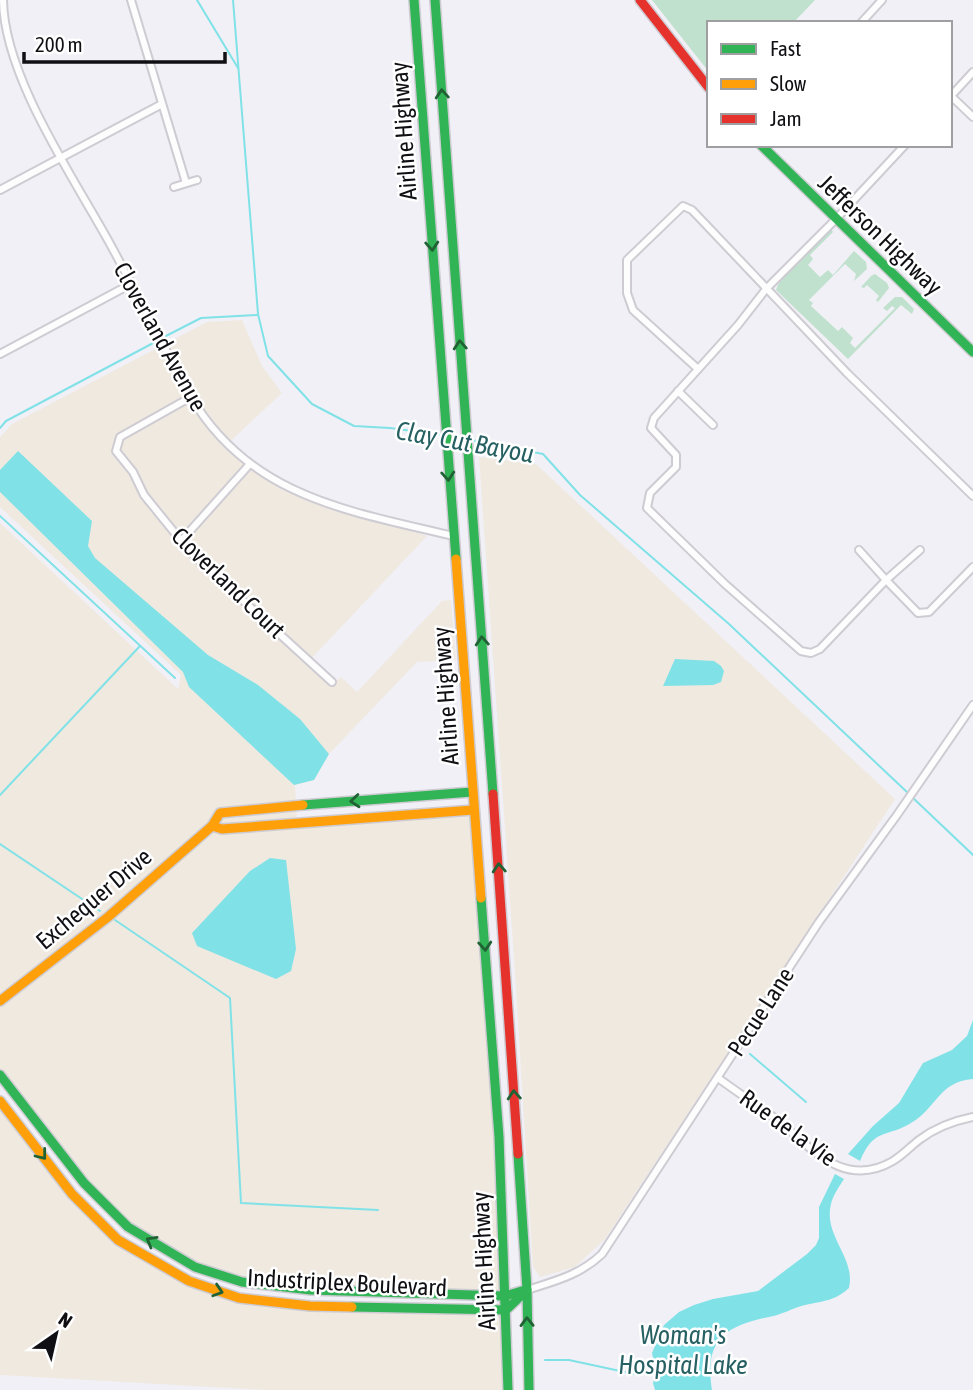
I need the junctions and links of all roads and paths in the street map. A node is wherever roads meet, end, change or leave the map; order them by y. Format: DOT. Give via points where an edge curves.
graph roads {
  1 [pos="3,0"];
  2 [pos="131,0"];
  3 [pos="414,0"];
  4 [pos="435,0"];
  5 [pos="640,0"];
  6 [pos="882,0"];
  7 [pos="863,21"];
  8 [pos="973,72"];
  9 [pos="707,85"];
  10 [pos="952,95"];
  11 [pos="952,97"];
  12 [pos="162,104"];
  13 [pos="973,117"];
  14 [pos="423,129"];
  15 [pos="444,129"];
  16 [pos="763,147"];
  17 [pos="903,147"];
  18 [pos="62,157"];
  19 [pos="197,180"];
  20 [pos="186,183"];
  21 [pos="174,187"];
  22 [pos="0,190"];
  23 [pos="836,219"];
  24 [pos="455,274"];
  25 [pos="434,275"];
  26 [pos="131,284"];
  27 [pos="765,289"];
  28 [pos="973,352"];
  29 [pos="0,354"];
  30 [pos="698,369"];
  31 [pos="678,391"];
  32 [pos="191,397"];
  33 [pos="713,425"];
  34 [pos="249,465"];
  35 [pos="973,496"];
  36 [pos="474,534"];
  37 [pos="453,536"];
  38 [pos="181,541"];
  39 [pos="859,550"];
  40 [pos="920,550"];
  41 [pos="973,568"];
  42 [pos="887,580"];
  43 [pos="332,682"];
  44 [pos="973,705"];
  45 [pos="472,792"];
  46 [pos="493,793"];
  47 [pos="426,795"];
  48 [pos="389,798"];
  49 [pos="328,803"];
  50 [pos="494,809"];
  51 [pos="243,810"];
  52 [pos="473,810"];
  53 [pos="426,813"];
  54 [pos="388,815"];
  55 [pos="329,819"];
  56 [pos="212,827"];
  57 [pos="245,827"];
  58 [pos="481,898"];
  59 [pos="501,898"];
  60 [pos="0,1000"];
  61 [pos="0,1075"];
  62 [pos="718,1078"];
  63 [pos="0,1101"];
  64 [pos="973,1117"];
  65 [pos="527,1290"];
  66 [pos="505,1296"];
  67 [pos="506,1310"];
  68 [pos="508,1390"];
  69 [pos="529,1390"];
  1 -- 18 [label="street, Cloverland Avenue" via="16,66"];
  2 -- 12 [label="street"];
  3 -- 14 [label="main road, Airline Highway"];
  15 -- 4 [label="main road, Airline Highway, one-way"];
  5 -- 9 [label="main road"];
  6 -- 7 [label="street"];
  8 -- 10 [label="street"];
  11 -- 13 [label="street"];
  12 -- 18 [label="street"];
  12 -- 20 [label="street"];
  14 -- 15 [label="main road"];
  14 -- 25 [label="main road, Airline Highway, one-way"];
  15 -- 24 [label="main road, Airline Highway"];
  16 -- 23 [label="main road, Jefferson Highway"];
  17 -- 23 [label="street"];
  18 -- 22 [label="street"];
  18 -- 26 [label="street, Cloverland Avenue"];
  19 -- 20 [label="street"];
  20 -- 21 [label="street"];
  23 -- 27 [label="street"];
  23 -- 28 [label="main road, Jefferson Highway"];
  24 -- 25 [label="main road"];
  36 -- 24 [label="main road, Airline Highway, one-way"];
  25 -- 37 [label="main road, Airline Highway, one-way"];
  26 -- 29 [label="street"];
  26 -- 32 [label="street, Cloverland Avenue"];
  27 -- 30 [label="street"];
  27 -- 30 [label="street" via="692,210 683,206 633,252 627,260 627,293 634,310"];
  27 -- 35 [label="street"];
  30 -- 31 [label="street"];
  31 -- 33 [label="street"];
  31 -- 42 [label="street" via="651,428 676,455 676,467 650,492 647,508 725,584 800,651 811,653"];
  32 -- 34 [label="street, Cloverland Avenue" via="221,439"];
  32 -- 38 [label="street, Cloverland Court" via="120,437 116,451"];
  34 -- 37 [label="street, Cloverland Avenue" via="301,494"];
  34 -- 38 [label="street"];
  36 -- 37 [label="main road"];
  46 -- 36 [label="main road, Airline Highway, one-way"];
  37 -- 45 [label="main road, Airline Highway"];
  38 -- 43 [label="street, Cloverland Court"];
  39 -- 42 [label="street"];
  40 -- 42 [label="street"];
  41 -- 42 [label="street" via="929,612 918,613"];
  44 -- 62 [label="street, Pecue Lane" via="819,922"];
  45 -- 46 [label="main road"];
  45 -- 47 [label="main road"];
  45 -- 52 [label="main road, Airline Highway"];
  46 -- 50 [label="main road, Airline Highway"];
  47 -- 48 [label="main road"];
  47 -- 53 [label="main road"];
  48 -- 49 [label="main road, one-way"];
  48 -- 54 [label="main road"];
  49 -- 51 [label="main road"];
  49 -- 55 [label="main road"];
  50 -- 52 [label="main road"];
  59 -- 50 [label="main road, Airline Highway, one-way"];
  51 -- 56 [label="main road, Exchequer Drive" via="220,813"];
  51 -- 57 [label="main road"];
  52 -- 53 [label="main road"];
  52 -- 58 [label="main road, Airline Highway"];
  53 -- 54 [label="main road"];
  54 -- 55 [label="main road"];
  55 -- 57 [label="main road"];
  56 -- 57 [label="main road"];
  56 -- 60 [label="main road, Exchequer Drive" via="108,917"];
  58 -- 59 [label="main road"];
  58 -- 66 [label="main road, Airline Highway, one-way" via="499,1137"];
  65 -- 59 [label="main road, Airline Highway, one-way"];
  66 -- 61 [label="main road, Industriplex Boulevard, one-way" via="311,1290 242,1282 195,1267 128,1227 85,1183"];
  62 -- 64 [label="street, Rue de la Vie" via="776,1119 821,1159 843,1168 865,1169 894,1161 935,1130"];
  62 -- 65 [label="street, Pecue Lane" via="602,1254 567,1278"];
  63 -- 67 [label="main road, Industriplex Boulevard, one-way" via="72,1194 118,1240 189,1281 239,1298 310,1306"];
  65 -- 66 [label="main road, Industriplex Boulevard"];
  65 -- 67 [label="main road"];
  69 -- 65 [label="main road, Airline Highway, one-way"];
  66 -- 67 [label="main road, Airline Highway"];
  67 -- 68 [label="main road, Airline Highway"];
}
